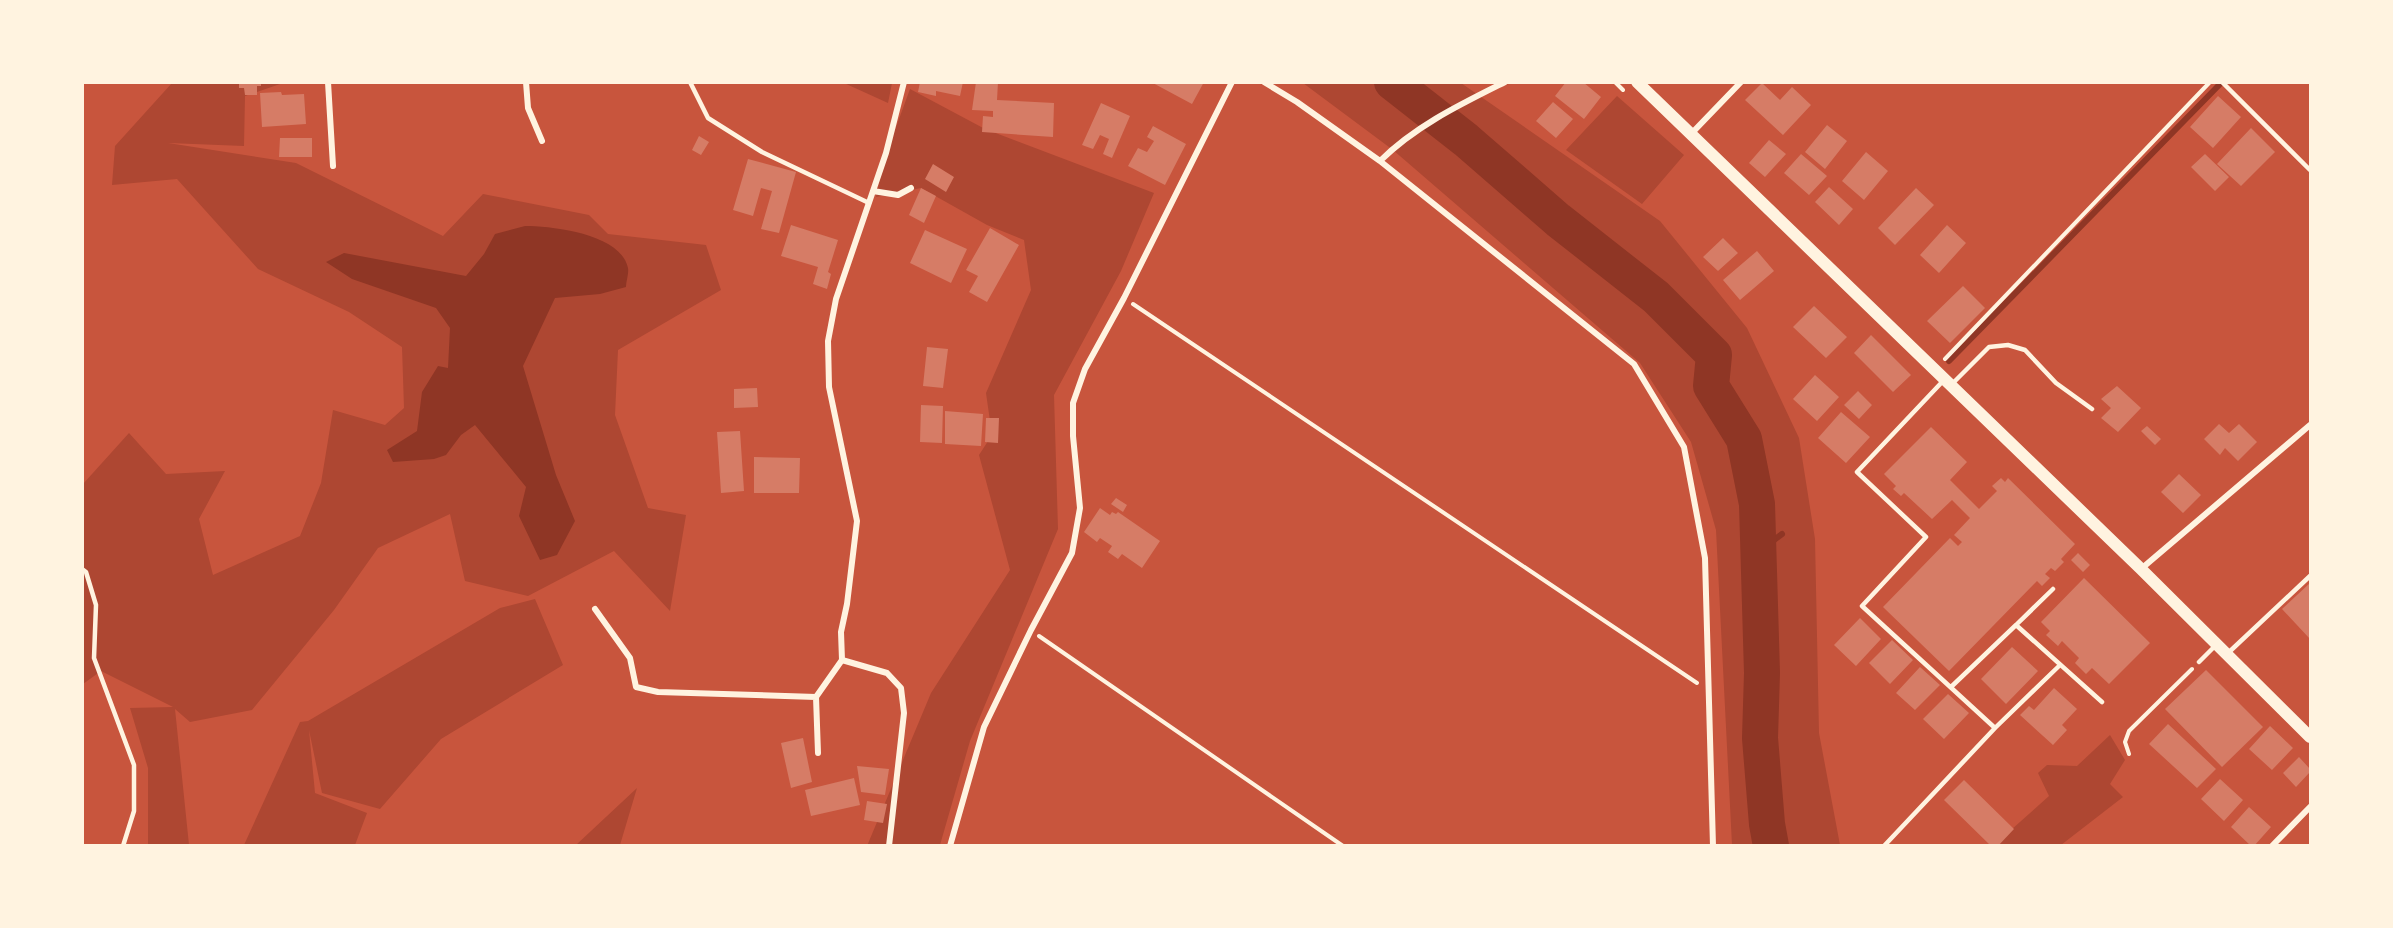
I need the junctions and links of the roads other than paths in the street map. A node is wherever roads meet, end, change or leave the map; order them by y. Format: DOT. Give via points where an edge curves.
graph roads {
  1 [pos="328,82"];
  2 [pos="526,82"];
  3 [pos="690,82"];
  4 [pos="904,82"];
  5 [pos="1232,82"];
  6 [pos="1264,82"];
  7 [pos="1505,82"];
  8 [pos="1637,82"];
  9 [pos="1741,82"];
  10 [pos="2222,82"];
  11 [pos="1690,134"];
  12 [pos="542,141"];
  13 [pos="1380,161"];
  14 [pos="333,166"];
  15 [pos="2310,170"];
  16 [pos="911,188"];
  17 [pos="873,191"];
  18 [pos="869,203"];
  19 [pos="1948,382"];
  20 [pos="2092,409"];
  21 [pos="2310,425"];
  22 [pos="82,569"];
  23 [pos="2141,569"];
  24 [pos="2310,576"];
  25 [pos="2053,589"];
  26 [pos="595,609"];
  27 [pos="2016,625"];
  28 [pos="2217,644"];
  29 [pos="2227,654"];
  30 [pos="842,660"];
  31 [pos="2199,662"];
  32 [pos="2060,666"];
  33 [pos="1951,687"];
  34 [pos="816,698"];
  35 [pos="2102,702"];
  36 [pos="1995,728"];
  37 [pos="2310,737"];
  38 [pos="818,753"];
  39 [pos="2310,807"];
  40 [pos="123,846"];
  41 [pos="889,846"];
  42 [pos="950,846"];
  43 [pos="1713,846"];
  44 [pos="1884,846"];
  45 [pos="2272,846"];
  1 -- 14 [label="street"];
  2 -- 12 [label="street" via="528,108"];
  3 -- 18 [label="lane" via="708,118 762,152"];
  4 -- 17 [label="street"];
  5 -- 42 [label="street" via="1085,369 1073,404 1080,508 1072,553 984,727"];
  6 -- 13 [label="street"];
  7 -- 13 [label="street" via="1458,105 1399,143"];
  8 -- 11 [label="main road"];
  9 -- 11 [label="street"];
  10 -- 15 [label="lane"];
  11 -- 19 [label="main road"];
  13 -- 43 [label="street" via="1634,364 1684,447 1705,558"];
  16 -- 17 [label="street" via="898,195"];
  17 -- 18 [label="street"];
  18 -- 30 [label="street" via="836,299 828,341 829,387 857,521 841,632"];
  19 -- 20 [label="lane" via="1989,347 2008,345 2025,350 2056,383"];
  19 -- 23 [label="main road"];
  19 -- 33 [label="lane" via="1857,472 1926,537 1862,606"];
  21 -- 23 [label="street"];
  22 -- 40 [label="lane" via="96,605 94,658 134,765 134,811"];
  23 -- 28 [label="main road"];
  24 -- 29 [label="lane"];
  25 -- 27 [label="lane"];
  26 -- 34 [label="street" via="630,658 636,687 658,692"];
  27 -- 32 [label="lane"];
  27 -- 33 [label="lane"];
  28 -- 29 [label="main road"];
  28 -- 31 [label="lane"];
  29 -- 37 [label="main road"];
  30 -- 34 [label="street"];
  30 -- 41 [label="street" via="887,673 901,688 904,713"];
  32 -- 35 [label="lane"];
  32 -- 36 [label="lane"];
  33 -- 36 [label="lane"];
  34 -- 38 [label="street"];
  36 -- 44 [label="lane"];
  39 -- 45 [label="street"];
}
